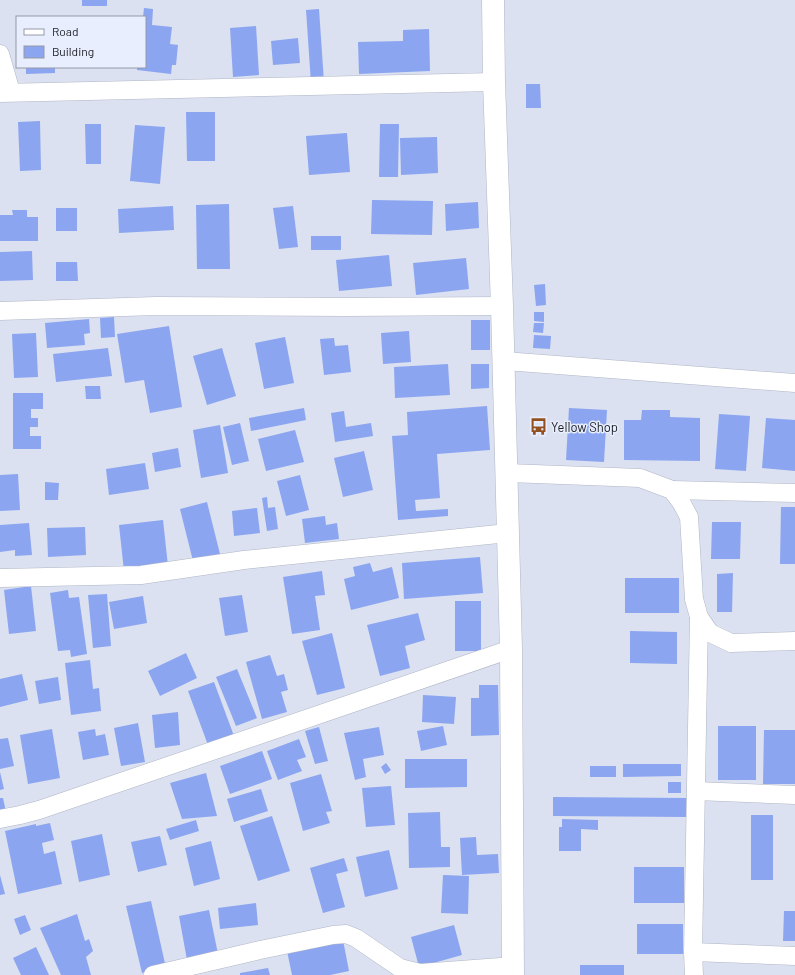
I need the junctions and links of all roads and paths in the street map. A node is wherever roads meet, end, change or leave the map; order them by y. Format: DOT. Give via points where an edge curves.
graph roads {
  1 [pos="493,0"];
  2 [pos="0,54"];
  3 [pos="494,82"];
  4 [pos="6,92"];
  5 [pos="502,306"];
  6 [pos="0,311"];
  7 [pos="504,361"];
  8 [pos="795,383"];
  9 [pos="507,473"];
  10 [pos="672,490"];
  11 [pos="795,493"];
  12 [pos="508,533"];
  13 [pos="0,578"];
  14 [pos="699,617"];
  15 [pos="795,641"];
  16 [pos="511,649"];
  17 [pos="696,791"];
  18 [pos="795,795"];
  19 [pos="0,819"];
  20 [pos="693,952"];
  21 [pos="795,956"];
  22 [pos="513,970"];
  23 [pos="153,975"];
  24 [pos="694,975"];
  1 -- 3 [label="street"];
  2 -- 4 [label="street"];
  3 -- 4 [label="street"];
  3 -- 5 [label="street"];
  5 -- 6 [label="street" via="156,306"];
  5 -- 7 [label="street"];
  7 -- 8 [label="street"];
  7 -- 9 [label="street"];
  9 -- 10 [label="street" via="640,478"];
  9 -- 12 [label="street"];
  10 -- 11 [label="street"];
  10 -- 14 [label="street" via="682,502 689,517 694,598"];
  12 -- 13 [label="street" via="244,560 141,575"];
  12 -- 16 [label="street"];
  14 -- 15 [label="street" via="710,633 732,643"];
  14 -- 17 [label="street"];
  16 -- 19 [label="street" via="39,810"];
  16 -- 22 [label="street"];
  17 -- 18 [label="street"];
  17 -- 20 [label="street"];
  20 -- 21 [label="street"];
  20 -- 24 [label="street"];
  22 -- 23 [label="street" via="420,973 400,968 356,938 346,934 334,934"];
}
